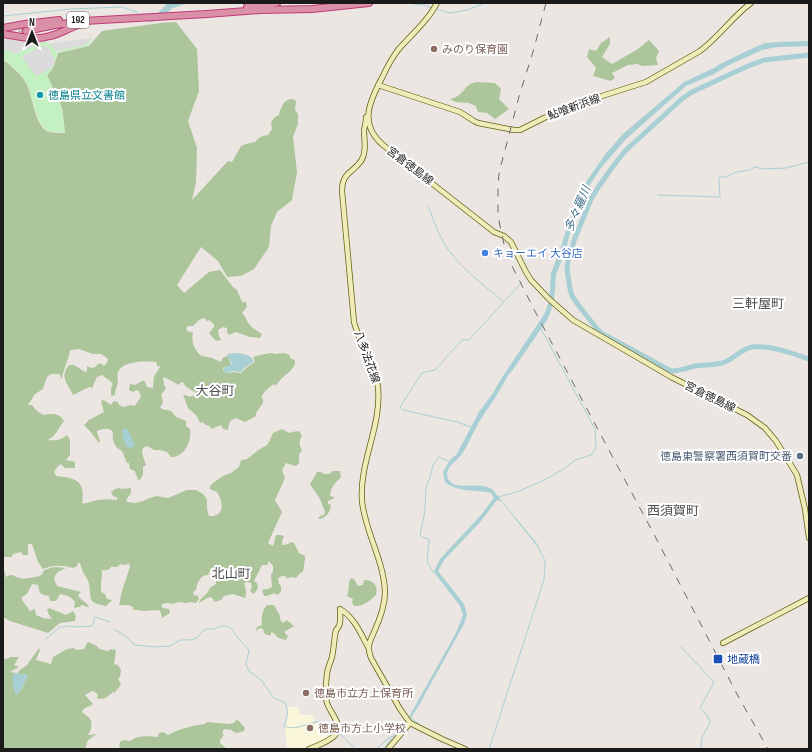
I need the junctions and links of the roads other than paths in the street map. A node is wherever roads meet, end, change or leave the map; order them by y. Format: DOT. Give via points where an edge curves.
graph roads {
  1 [pos="277,3"];
  2 [pos="369,3"];
  3 [pos="438,3"];
  4 [pos="751,3"];
  5 [pos="207,13"];
  6 [pos="132,17"];
  7 [pos="97,18"];
  8 [pos="114,19"];
  9 [pos="3,28"];
  10 [pos="3,34"];
  11 [pos="378,85"];
  12 [pos="368,117"];
  13 [pos="809,538"];
  14 [pos="809,598"];
  15 [pos="722,643"];
  16 [pos="368,647"];
  17 [pos="410,723"];
  18 [pos="309,749"];
  19 [pos="388,749"];
  20 [pos="465,749"];
  1 -- 5 [label="highway, 192"];
  2 -- 5 [label="highway, 192" via="312,9"];
  3 -- 11 [label="main road" via="397,51"];
  4 -- 11 [label="main road, 鮎喰新浜線" via="706,47 652,79 544,118 517,131 478,123 460,112"];
  5 -- 6 [label="highway, 192"];
  6 -- 7 [label="highway, 192"];
  6 -- 8 [label="highway, 192"];
  7 -- 8 [label="highway, 192" via="58,22 25,30"];
  7 -- 9 [label="highway"];
  8 -- 10 [label="highway" via="73,26 41,38"];
  11 -- 12 [label="main road"];
  12 -- 13 [label="main road, 宮倉徳島線" via="372,132 379,142 494,232 507,239 526,272 553,303 573,320 671,377 747,415 765,428 797,475"];
  12 -- 16 [label="main road, 八多法花線" via="364,129 363,156 359,164 345,177 342,185 354,322 375,372 378,388 378,407 362,491 364,511 385,591 381,616"];
  14 -- 15 [label="main road"];
  16 -- 17 [label="main road" via="371,658"];
  16 -- 18 [label="main road" via="352,618 340,609 340,625 336,630 326,691 328,705 338,730 326,742"];
  17 -- 19 [label="main road"];
  17 -- 20 [label="main road"];
}
